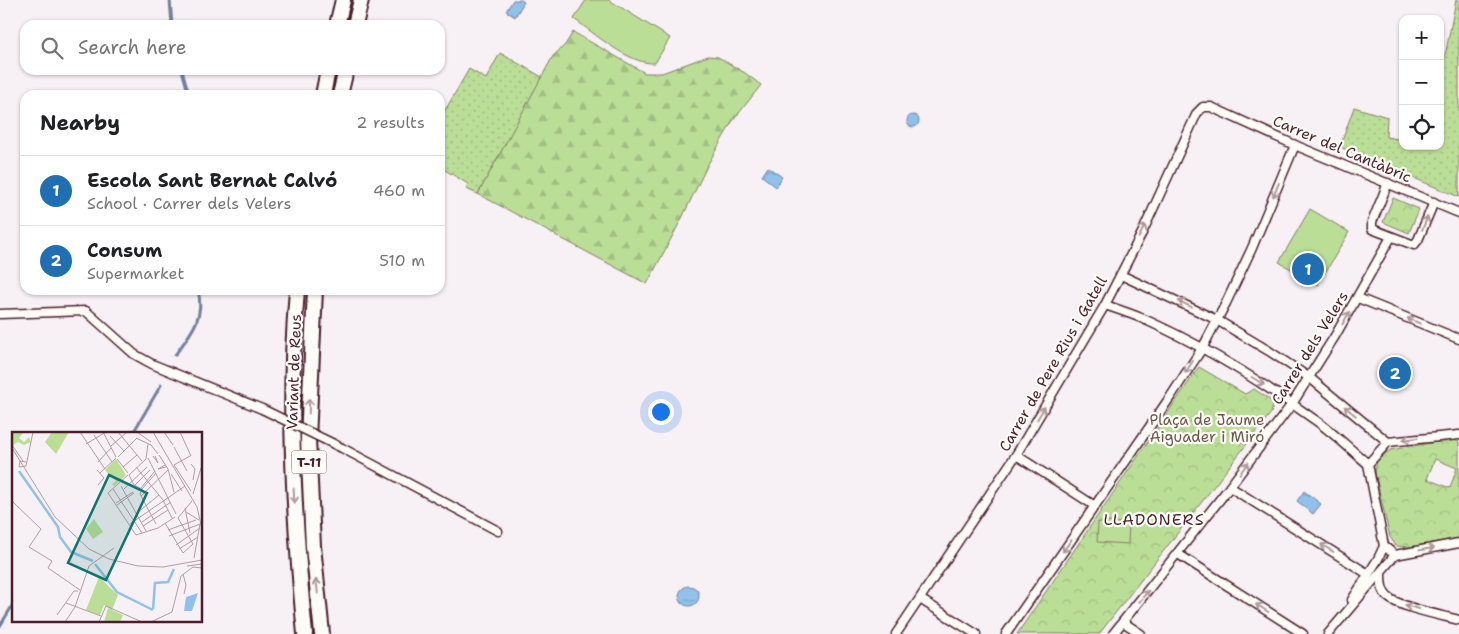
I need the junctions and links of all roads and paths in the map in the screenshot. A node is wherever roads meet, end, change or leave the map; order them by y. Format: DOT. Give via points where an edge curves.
graph roads {
  1 [pos="343,0"];
  2 [pos="361,0"];
  3 [pos="339,20"];
  4 [pos="356,20"];
  5 [pos="327,75"];
  6 [pos="345,75"];
  7 [pos="324,90"];
  8 [pos="341,90"];
  9 [pos="1216,109"];
  10 [pos="1295,145"];
  11 [pos="1388,183"];
  12 [pos="1434,202"];
  13 [pos="1459,213"];
  14 [pos="1391,237"];
  15 [pos="1121,275"];
  16 [pos="297,295"];
  17 [pos="315,295"];
  18 [pos="1358,298"];
  19 [pos="1105,305"];
  20 [pos="0,314"];
  21 [pos="1217,320"];
  22 [pos="1459,339"];
  23 [pos="1201,348"];
  24 [pos="1310,378"];
  25 [pos="1292,404"];
  26 [pos="1459,435"];
  27 [pos="1388,442"];
  28 [pos="1016,455"];
  29 [pos="1368,464"];
  30 [pos="1230,487"];
  31 [pos="1094,506"];
  32 [pos="498,531"];
  33 [pos="1459,543"];
  34 [pos="1384,546"];
  35 [pos="1178,554"];
  36 [pos="1395,555"];
  37 [pos="1380,572"];
  38 [pos="1368,574"];
  39 [pos="920,599"];
  40 [pos="1341,618"];
  41 [pos="1459,620"];
  42 [pos="1123,622"];
  43 [pos="305,634"];
  44 [pos="322,634"];
  45 [pos="896,634"];
  46 [pos="976,634"];
  47 [pos="1006,634"];
  48 [pos="1114,634"];
  49 [pos="1141,634"];
  50 [pos="1303,634"];
  51 [pos="1328,634"];
  1 -- 3 [label="highway"];
  2 -- 4 [label="highway"];
  5 -- 7 [label="highway"];
  6 -- 8 [label="highway"];
  9 -- 10 [label="street, Carrer del Cantàbric"];
  15 -- 9 [label="street, Carrer de Pere Rius i Gatell, one-way" via="1197,113 1203,107"];
  10 -- 11 [label="street, Carrer del Cantàbric"];
  10 -- 21 [label="street, one-way" via="1252,248"];
  11 -- 12 [label="street, Carrer del Cantàbric"];
  11 -- 14 [label="street" via="1372,229"];
  12 -- 13 [label="street, Carrer del Cantàbric"];
  14 -- 12 [label="street, one-way" via="1414,245"];
  14 -- 18 [label="street, Carrer dels Velers"];
  15 -- 19 [label="street, Carrer de Pere Rius i Gatell"];
  21 -- 15 [label="street, one-way"];
  16 -- 43 [label="highway, Variant de Reus / T-11, one-way" via="291,436"];
  44 -- 17 [label="highway, Variant de Reus / T-11, one-way" via="312,546 308,439"];
  22 -- 18 [label="street, one-way"];
  24 -- 18 [label="street, Carrer dels Velers, one-way"];
  19 -- 23 [label="street" via="1147,320"];
  28 -- 19 [label="street, Carrer de Pere Rius i Gatell, one-way"];
  20 -- 32 [label="street, bridge" via="86,310 146,361 262,409"];
  21 -- 23 [label="street"];
  21 -- 24 [label="street"];
  23 -- 25 [label="street, one-way"];
  23 -- 31 [label="street, one-way"];
  24 -- 25 [label="street, Carrer dels Velers"];
  27 -- 24 [label="street, one-way"];
  25 -- 29 [label="street"];
  30 -- 25 [label="street, Carrer dels Velers, one-way"];
  26 -- 27 [label="street, one-way"];
  27 -- 29 [label="street"];
  28 -- 31 [label="street"];
  28 -- 39 [label="street, Carrer de Pere Rius i Gatell"];
  29 -- 34 [label="street"];
  30 -- 35 [label="street, Carrer dels Velers"];
  38 -- 30 [label="street, one-way"];
  31 -- 47 [label="street, one-way"];
  36 -- 33 [label="street, one-way"];
  34 -- 36 [label="street"];
  34 -- 38 [label="street"];
  42 -- 35 [label="street, Carrer dels Velers, one-way"];
  50 -- 35 [label="street, one-way"];
  36 -- 37 [label="street"];
  37 -- 40 [label="street"];
  41 -- 37 [label="street, one-way" via="1398,603 1388,597 1382,587"];
  38 -- 40 [label="street"];
  39 -- 45 [label="street, Carrer de Pere Rius i Gatell"];
  39 -- 46 [label="street"];
  40 -- 51 [label="street"];
  42 -- 48 [label="street, Carrer dels Velers"];
  42 -- 49 [label="street"];
}
